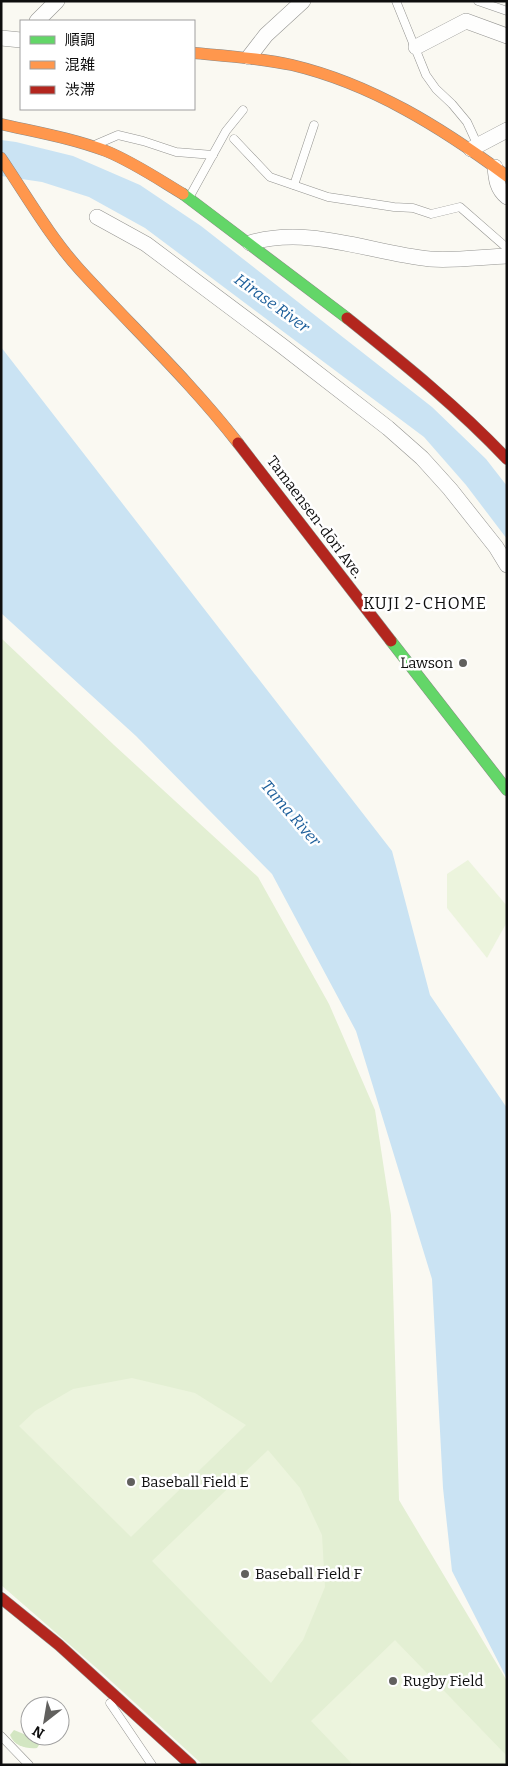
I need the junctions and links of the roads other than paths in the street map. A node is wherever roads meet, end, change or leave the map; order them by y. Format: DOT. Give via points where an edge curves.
graph roads {
  1 [pos="56,1"];
  2 [pos="303,1"];
  3 [pos="396,1"];
  4 [pos="478,1"];
  5 [pos="507,11"];
  6 [pos="38,20"];
  7 [pos="507,36"];
  8 [pos="1,38"];
  9 [pos="20,40"];
  10 [pos="416,47"];
  11 [pos="195,53"];
  12 [pos="249,57"];
  13 [pos="244,110"];
  14 [pos="1,124"];
  15 [pos="314,125"];
  16 [pos="507,130"];
  17 [pos="234,139"];
  18 [pos="93,148"];
  19 [pos="477,150"];
  20 [pos="213,155"];
  21 [pos="1,158"];
  22 [pos="501,172"];
  23 [pos="294,185"];
  24 [pos="507,197"];
  25 [pos="189,198"];
  26 [pos="97,217"];
  27 [pos="250,243"];
  28 [pos="507,248"];
  29 [pos="507,256"];
  30 [pos="507,459"];
  31 [pos="507,565"];
  32 [pos="507,790"];
  33 [pos="1,1598"];
  34 [pos="91,1675"];
  35 [pos="1,1736"];
  36 [pos="29,1765"];
  37 [pos="152,1765"];
  38 [pos="191,1765"];
  1 -- 6 [label="street"];
  2 -- 12 [label="street" via="266,35"];
  3 -- 10 [label="lane"];
  4 -- 5 [label="lane"];
  7 -- 10 [label="street" via="466,22"];
  8 -- 9 [label="street"];
  10 -- 19 [label="lane" via="426,75 466,122"];
  11 -- 12 [label="street"];
  12 -- 19 [label="street" via="323,74 359,87"];
  13 -- 20 [label="lane"];
  14 -- 18 [label="street"];
  15 -- 23 [label="lane"];
  16 -- 19 [label="street"];
  17 -- 23 [label="lane" via="270,177"];
  18 -- 20 [label="lane" via="118,135 176,152"];
  18 -- 25 [label="street" via="130,162"];
  19 -- 22 [label="street"];
  20 -- 25 [label="lane"];
  21 -- 32 [label="street, Tamaensen-dōri Ave." via="79,269 224,425"];
  22 -- 24 [label="street" via="496,182"];
  23 -- 28 [label="lane" via="328,197 413,208 431,214 460,208"];
  25 -- 27 [label="street"];
  26 -- 31 [label="street" via="146,244 388,428 450,489"];
  27 -- 29 [label="street" via="273,238 311,238 431,259"];
  27 -- 30 [label="street" via="434,388"];
  33 -- 34 [label="street"];
  34 -- 37 [label="lane"];
  34 -- 38 [label="street"];
  35 -- 36 [label="lane"];
}
